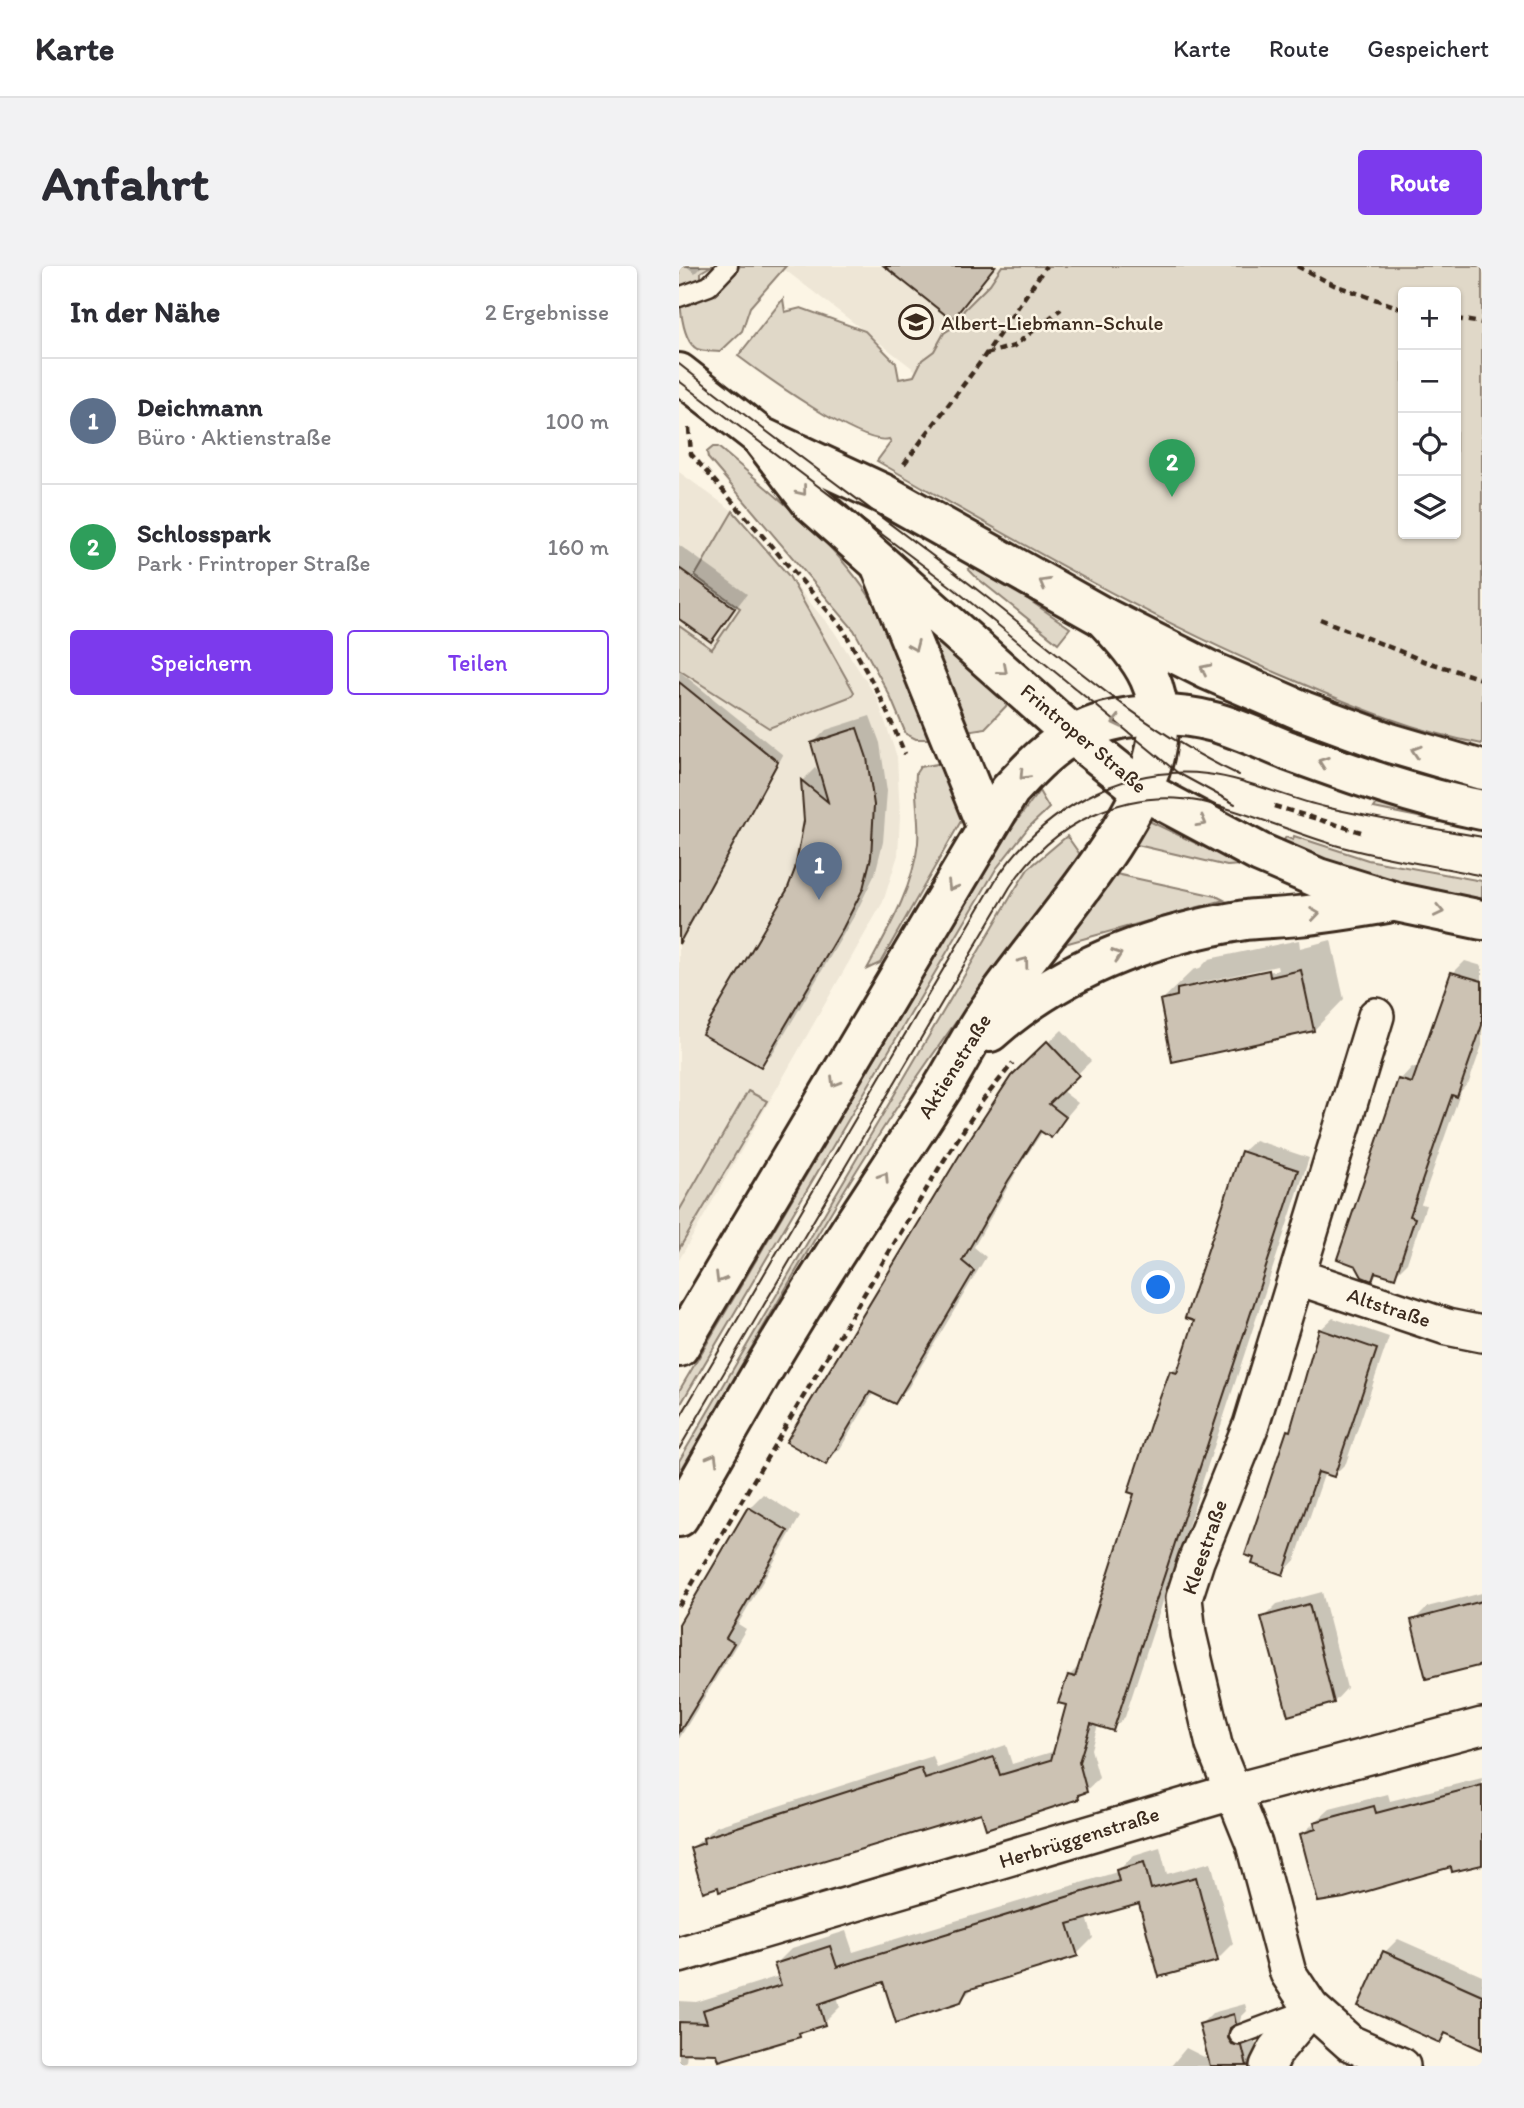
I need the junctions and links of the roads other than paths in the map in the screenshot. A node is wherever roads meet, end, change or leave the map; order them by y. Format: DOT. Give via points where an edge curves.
graph roads {
  1 [pos="728,266"];
  2 [pos="679,297"];
  3 [pos="682,375"];
  4 [pos="761,437"];
  5 [pos="878,561"];
  6 [pos="1103,617"];
  7 [pos="1161,714"];
  8 [pos="1073,735"];
  9 [pos="1482,770"];
  10 [pos="1142,790"];
  11 [pos="1482,810"];
  12 [pos="987,828"];
  13 [pos="1396,902"];
  14 [pos="1482,920"];
  15 [pos="1376,1016"];
  16 [pos="960,1059"];
  17 [pos="1298,1277"];
  18 [pos="1482,1334"];
  19 [pos="679,1347"];
  20 [pos="679,1517"];
  21 [pos="1482,1726"];
  22 [pos="1232,1792"];
  23 [pos="679,1955"];
  24 [pos="1311,2008"];
  25 [pos="1239,2035"];
  26 [pos="1268,2066"];
  27 [pos="1402,2066"];
  1 -- 2 [label="lane" via="709,286"];
  3 -- 4 [label="main road, Frintroper Straße"];
  4 -- 5 [label="main road, Frintroper Straße, one-way" via="811,502"];
  6 -- 4 [label="main road, Frintroper Straße, one-way" via="884,494"];
  5 -- 8 [label="main road, Frintroper Straße, one-way"];
  5 -- 12 [label="main road, one-way"];
  6 -- 7 [label="main road, Aktienstraße" via="1147,670"];
  9 -- 6 [label="main road, Frintroper Straße, one-way" via="1303,711"];
  7 -- 8 [label="main road, one-way"];
  7 -- 10 [label="main road, Aktienstraße" via="1155,754"];
  11 -- 7 [label="main road, one-way" via="1394,787 1216,722"];
  8 -- 10 [label="main road, Frintroper Straße"];
  8 -- 12 [label="main road, one-way" via="1010,790"];
  10 -- 13 [label="main road, Frintroper Straße, one-way" via="1280,863"];
  16 -- 10 [label="main road, Aktienstraße, one-way" via="988,1011 1106,850"];
  12 -- 19 [label="main road, one-way"];
  13 -- 14 [label="main road, Frintroper Straße, one-way"];
  16 -- 13 [label="main road, one-way" via="1022,1005 1080,969 1160,940 1247,920"];
  15 -- 17 [label="street, Kleestraße"];
  20 -- 16 [label="main road, Aktienstraße, one-way" via="790,1324"];
  17 -- 18 [label="street, Altstraße" via="1447,1327"];
  17 -- 22 [label="street, Kleestraße" via="1251,1425 1184,1598 1188,1634 1215,1745"];
  21 -- 22 [label="street, Herbrüggenstraße"];
  22 -- 23 [label="street, Herbrüggenstraße"];
  22 -- 24 [label="street, Kleestraße" via="1255,1844 1288,1973"];
  24 -- 25 [label="lane"];
  24 -- 26 [label="street"];
  24 -- 27 [label="street, Kleestraße" via="1350,2043"];
}
